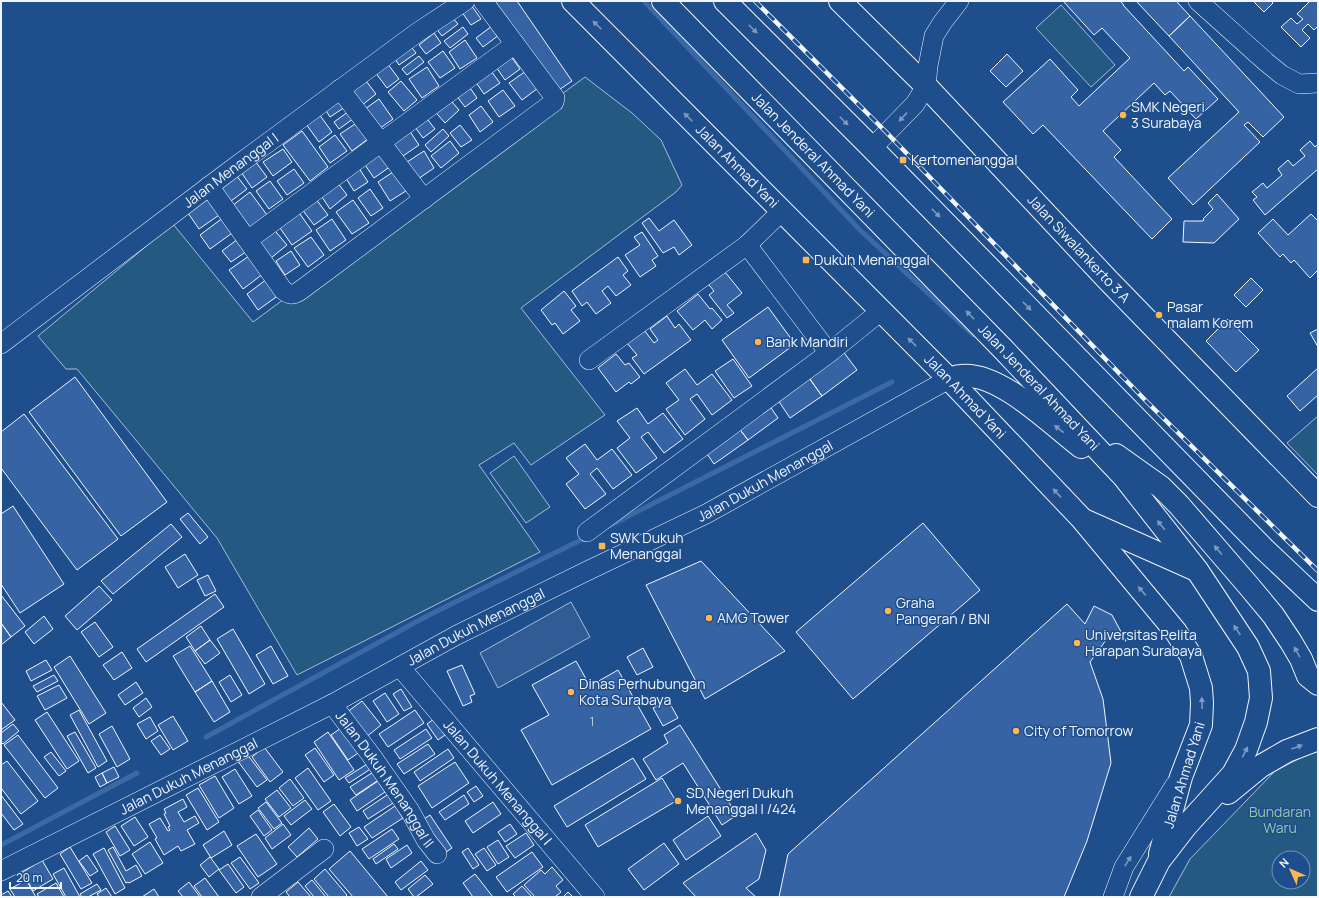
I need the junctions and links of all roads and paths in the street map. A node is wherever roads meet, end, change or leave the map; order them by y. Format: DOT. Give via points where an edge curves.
graph roads {
  1 [pos="465,1"];
  2 [pos="483,1"];
  3 [pos="573,1"];
  4 [pos="663,1"];
  5 [pos="725,1"];
  6 [pos="840,1"];
  7 [pos="959,1"];
  8 [pos="1198,1"];
  9 [pos="516,44"];
  10 [pos="1318,83"];
  11 [pos="926,86"];
  12 [pos="340,89"];
  13 [pos="381,142"];
  14 [pos="872,148"];
  15 [pos="209,186"];
  16 [pos="424,199"];
  17 [pos="782,211"];
  18 [pos="248,240"];
  19 [pos="747,245"];
  20 [pos="881,312"];
  21 [pos="1,344"];
  22 [pos="830,353"];
  23 [pos="589,360"];
  24 [pos="949,379"];
  25 [pos="1092,442"];
  26 [pos="1124,477"];
  27 [pos="1318,496"];
  28 [pos="1082,519"];
  29 [pos="587,532"];
  30 [pos="1264,549"];
  31 [pos="1197,570"];
  32 [pos="1318,600"];
  33 [pos="1318,615"];
  34 [pos="400,667"];
  35 [pos="1318,684"];
  36 [pos="332,704"];
  37 [pos="1318,739"];
  38 [pos="1181,777"];
  39 [pos="1186,826"];
  40 [pos="324,849"];
  41 [pos="437,854"];
  42 [pos="1158,861"];
  43 [pos="1,871"];
  44 [pos="261,897"];
  45 [pos="595,897"];
  46 [pos="1112,897"];
  47 [pos="1141,897"];
  1 -- 12 [label="street, Jalan Menanggal I"];
  2 -- 9 [label="street"];
  17 -- 3 [label="main road, Jalan Ahmad Yani, one-way"];
  25 -- 4 [label="main road, Jalan Jenderal Ahmad Yani, one-way"];
  5 -- 14 [label="main road, one-way"];
  6 -- 11 [label="main road, Jalan Siwalankerto 3 A"];
  7 -- 11 [label="street" via="934,36"];
  8 -- 10 [label="street" via="1282,75 1299,84"];
  9 -- 13 [label="street"];
  9 -- 16 [label="street" via="555,98 554,102"];
  11 -- 14 [label="street, one-way" via="915,104"];
  11 -- 27 [label="main road, Jalan Siwalankerto 3 A" via="1107,279"];
  12 -- 13 [label="street"];
  12 -- 15 [label="street, Jalan Menanggal I"];
  13 -- 16 [label="street"];
  13 -- 18 [label="street"];
  14 -- 30 [label="main road, one-way"];
  15 -- 18 [label="street"];
  15 -- 21 [label="street, Jalan Menanggal I"];
  16 -- 18 [label="street" via="293,295 283,290"];
  17 -- 19 [label="street"];
  17 -- 20 [label="main road, Jalan Ahmad Yani"];
  19 -- 22 [label="street"];
  19 -- 23 [label="street"];
  20 -- 22 [label="street"];
  24 -- 20 [label="main road, Jalan Ahmad Yani, one-way"];
  22 -- 29 [label="street"];
  26 -- 24 [label="main road, one-way" via="1018,397 996,384 972,376"];
  28 -- 24 [label="main road, Jalan Ahmad Yani, one-way"];
  24 -- 34 [label="street, Jalan Dukuh Menanggal" via="706,514 472,628"];
  25 -- 26 [label="main road, Jalan Jenderal Ahmad Yani"];
  35 -- 25 [label="main road, one-way" via="1308,676 1291,642 1272,615 1179,505 1121,458"];
  31 -- 26 [label="main road, Jalan Jenderal Ahmad Yani, one-way"];
  28 -- 31 [label="main road"];
  38 -- 28 [label="main road, Jalan Ahmad Yani, one-way" via="1201,725 1201,688 1191,656 1176,632"];
  30 -- 32 [label="main road"];
  30 -- 33 [label="main road"];
  39 -- 31 [label="main road, Jalan Jenderal Ahmad Yani, one-way" via="1233,774 1246,750 1261,698 1259,671 1248,647"];
  34 -- 36 [label="street, Jalan Dukuh Menanggal"];
  34 -- 45 [label="street, Jalan Dukuh Menanggal I"];
  36 -- 41 [label="street, Jalan Dukuh Menanggal II" via="371,754"];
  36 -- 43 [label="street, Jalan Dukuh Menanggal"];
  39 -- 37 [label="main road, one-way" via="1260,766 1287,751"];
  38 -- 42 [label="main road, Jalan Ahmad Yani"];
  46 -- 38 [label="street, one-way" via="1124,867"];
  39 -- 42 [label="main road"];
  40 -- 44 [label="street"];
  42 -- 47 [label="main road"];
}
